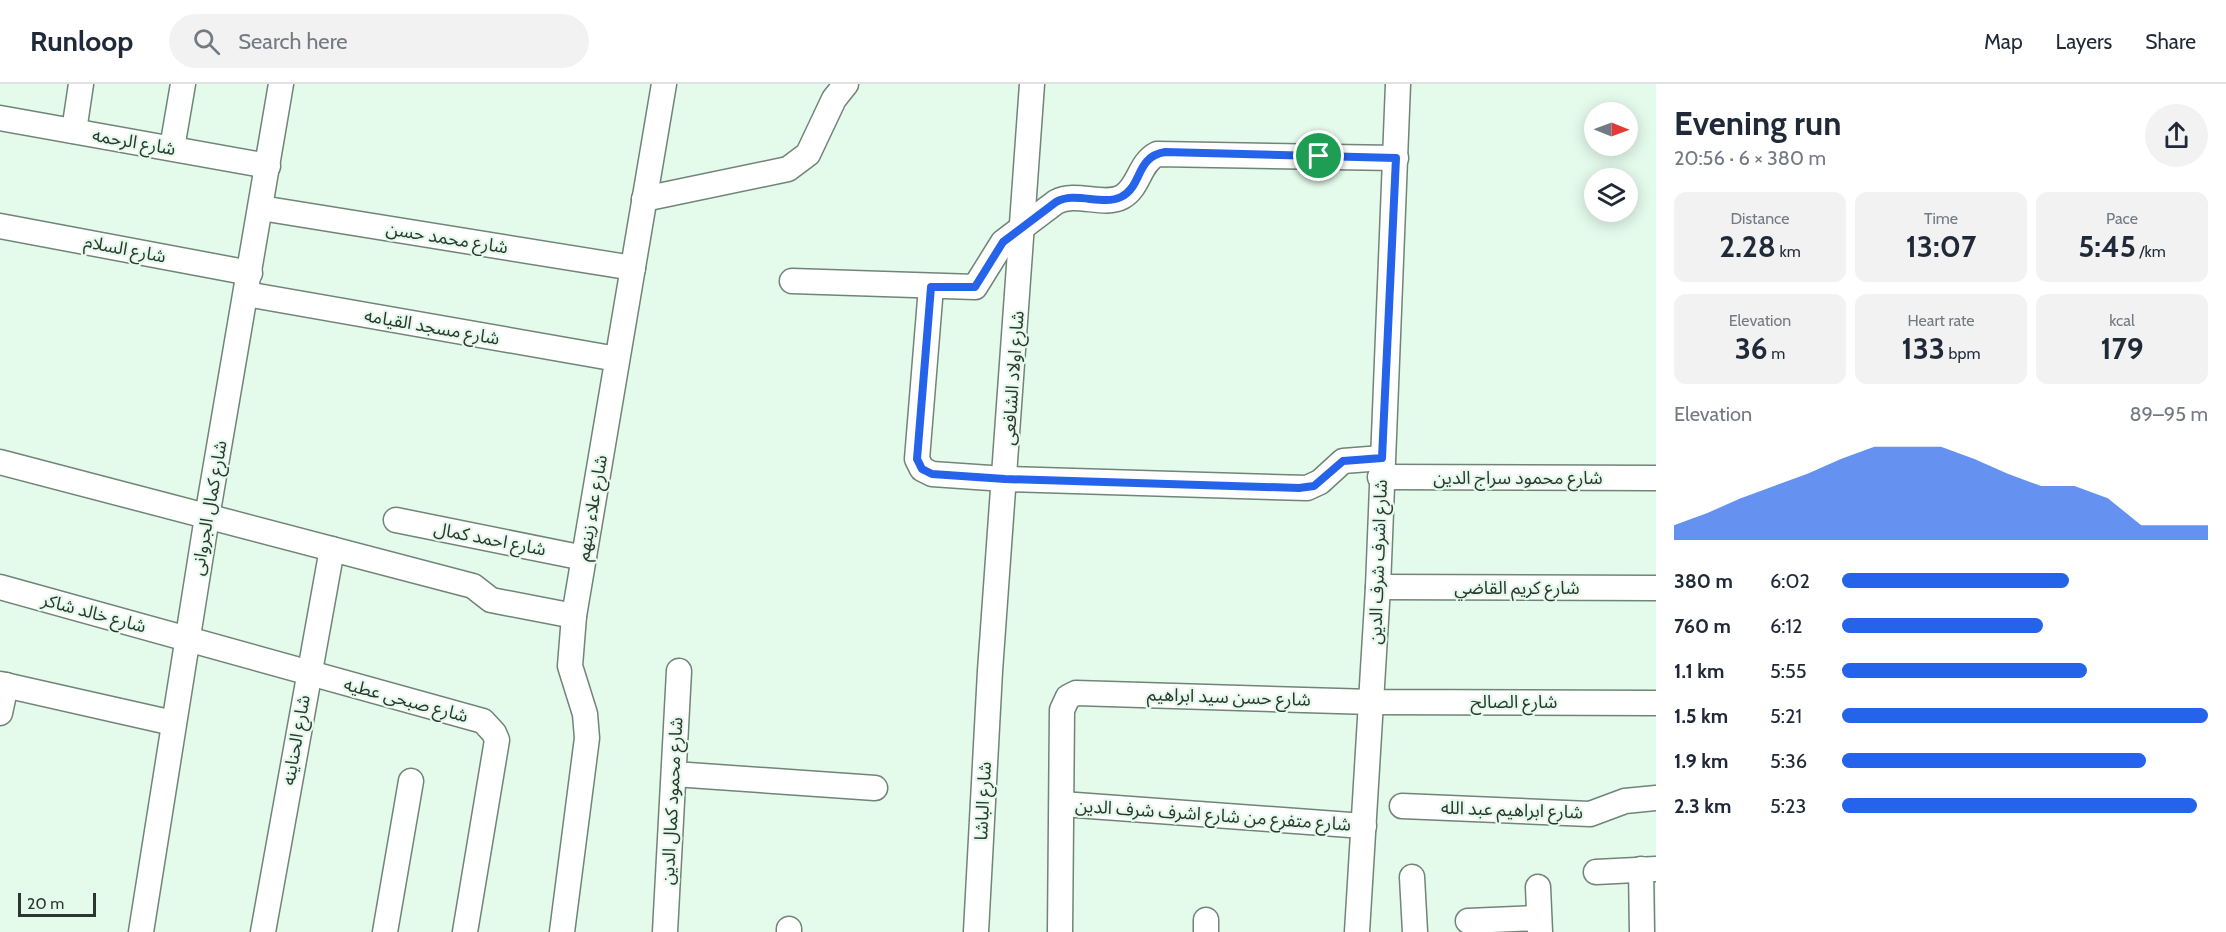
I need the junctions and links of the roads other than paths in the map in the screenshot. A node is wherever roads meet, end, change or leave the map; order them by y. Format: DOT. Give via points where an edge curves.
graph roads {
  1 [pos="81,84"];
  2 [pos="183,84"];
  3 [pos="281,84"];
  4 [pos="664,84"];
  5 [pos="846,84"];
  6 [pos="1032,84"];
  7 [pos="1398,84"];
  8 [pos="0,118"];
  9 [pos="74,131"];
  10 [pos="172,148"];
  11 [pos="1396,158"];
  12 [pos="268,166"];
  13 [pos="644,199"];
  14 [pos="261,208"];
  15 [pos="0,226"];
  16 [pos="1024,228"];
  17 [pos="633,268"];
  18 [pos="792,281"];
  19 [pos="248,284"];
  20 [pos="931,287"];
  21 [pos="617,359"];
  22 [pos="0,462"];
  23 [pos="1381,468"];
  24 [pos="1656,478"];
  25 [pos="1005,479"];
  26 [pos="207,516"];
  27 [pos="396,520"];
  28 [pos="332,549"];
  29 [pos="584,558"];
  30 [pos="0,587"];
  31 [pos="1378,587"];
  32 [pos="1656,588"];
  33 [pos="574,616"];
  34 [pos="187,639"];
  35 [pos="679,671"];
  36 [pos="990,671"];
  37 [pos="308,674"];
  38 [pos="3,685"];
  39 [pos="1372,702"];
  40 [pos="1656,703"];
  41 [pos="0,713"];
  42 [pos="173,723"];
  43 [pos="674,774"];
  44 [pos="411,781"];
  45 [pos="875,788"];
  46 [pos="1656,798"];
  47 [pos="1062,804"];
  48 [pos="1402,806"];
  49 [pos="1364,826"];
  50 [pos="1648,869"];
  51 [pos="1596,872"];
  52 [pos="1412,877"];
  53 [pos="1538,887"];
  54 [pos="1468,921"];
  55 [pos="1539,925"];
  56 [pos="141,932"];
  57 [pos="262,932"];
  58 [pos="385,932"];
  59 [pos="465,932"];
  60 [pos="562,932"];
  61 [pos="665,932"];
  62 [pos="976,932"];
  63 [pos="1060,932"];
  64 [pos="1357,932"];
  65 [pos="1415,932"];
  66 [pos="1642,932"];
  1 -- 9 [label="street"];
  2 -- 10 [label="street"];
  3 -- 12 [label="street, شارع كمال الجروانى"];
  4 -- 13 [label="street, شارع علاء زينهم"];
  5 -- 13 [label="street" via="834,99 808,154 788,169"];
  6 -- 16 [label="street, شارع اولاد الشافعى"];
  7 -- 11 [label="street, شارع اشرف شرف الدين"];
  8 -- 9 [label="street, شارع الرحمه"];
  9 -- 10 [label="street, شارع الرحمه"];
  10 -- 12 [label="street, شارع الرحمه"];
  11 -- 16 [label="street" via="1165,152 1148,158 1128,192 1118,199 1060,200"];
  11 -- 23 [label="street, شارع اشرف شرف الدين"];
  12 -- 14 [label="street, شارع كمال الجروانى"];
  13 -- 17 [label="street, شارع علاء زينهم"];
  14 -- 17 [label="street, شارع محمد حسن"];
  14 -- 19 [label="street, شارع كمال الجروانى"];
  15 -- 19 [label="street, شارع السلام"];
  16 -- 20 [label="street" via="995,251 975,287"];
  16 -- 25 [label="street, شارع اولاد الشافعى"];
  17 -- 21 [label="street, شارع علاء زينهم"];
  18 -- 20 [label="street"];
  19 -- 21 [label="street, شارع مسجد القيامه"];
  19 -- 26 [label="street, شارع كمال الجروانى"];
  20 -- 25 [label="street, شارع محمود سراج الدين" via="917,459 922,469 932,474"];
  21 -- 29 [label="street, شارع علاء زينهم"];
  22 -- 26 [label="street"];
  23 -- 24 [label="street, شارع محمود سراج الدين"];
  23 -- 25 [label="street, شارع محمود سراج الدين" via="1343,461 1307,488"];
  23 -- 31 [label="street, شارع اشرف شرف الدين"];
  25 -- 36 [label="street, شارع اولاد الشافعى"];
  26 -- 28 [label="street"];
  26 -- 34 [label="street, شارع كمال الجروانى"];
  27 -- 29 [label="street, شارع احمد كمال"];
  28 -- 33 [label="street" via="472,586 491,600"];
  28 -- 37 [label="street, شارع الحناينه"];
  29 -- 33 [label="street, شارع علاء زينهم"];
  30 -- 34 [label="street, شارع خالد شاكر"];
  31 -- 32 [label="street, شارع كريم القاضي"];
  31 -- 39 [label="street, شارع اشرف شرف الدين"];
  33 -- 60 [label="street, شارع علاء زينهم" via="570,666 585,714 586,738"];
  34 -- 37 [label="street, شارع صبحى عطيه"];
  34 -- 42 [label="street, شارع كمال الجروانى"];
  35 -- 43 [label="street, شارع محمود كمال الدين"];
  36 -- 62 [label="street, شارع الباشا"];
  37 -- 57 [label="street, شارع الحناينه"];
  37 -- 59 [label="street, شارع صبحى عطيه" via="483,721 494,733 497,740"];
  38 -- 41 [label="street"];
  38 -- 42 [label="street"];
  39 -- 40 [label="street, شارع الصالح"];
  39 -- 47 [label="street, شارع حسن سيد ابراهيم" via="1086,692 1068,698 1062,710"];
  39 -- 49 [label="street, شارع اشرف شرف الدين"];
  42 -- 56 [label="street, شارع كمال الجروانى"];
  43 -- 45 [label="street"];
  43 -- 61 [label="street, شارع محمود كمال الدين"];
  44 -- 58 [label="street"];
  46 -- 48 [label="street, شارع ابراهيم عبد الله" via="1625,801 1590,814"];
  47 -- 49 [label="street, شارع متفرع من شارع اشرف شرف الدين"];
  47 -- 63 [label="street"];
  49 -- 64 [label="street, شارع اشرف شرف الدين"];
  50 -- 51 [label="street"];
  50 -- 66 [label="street"];
  52 -- 65 [label="street"];
  53 -- 55 [label="street"];
  54 -- 55 [label="street"];
}
